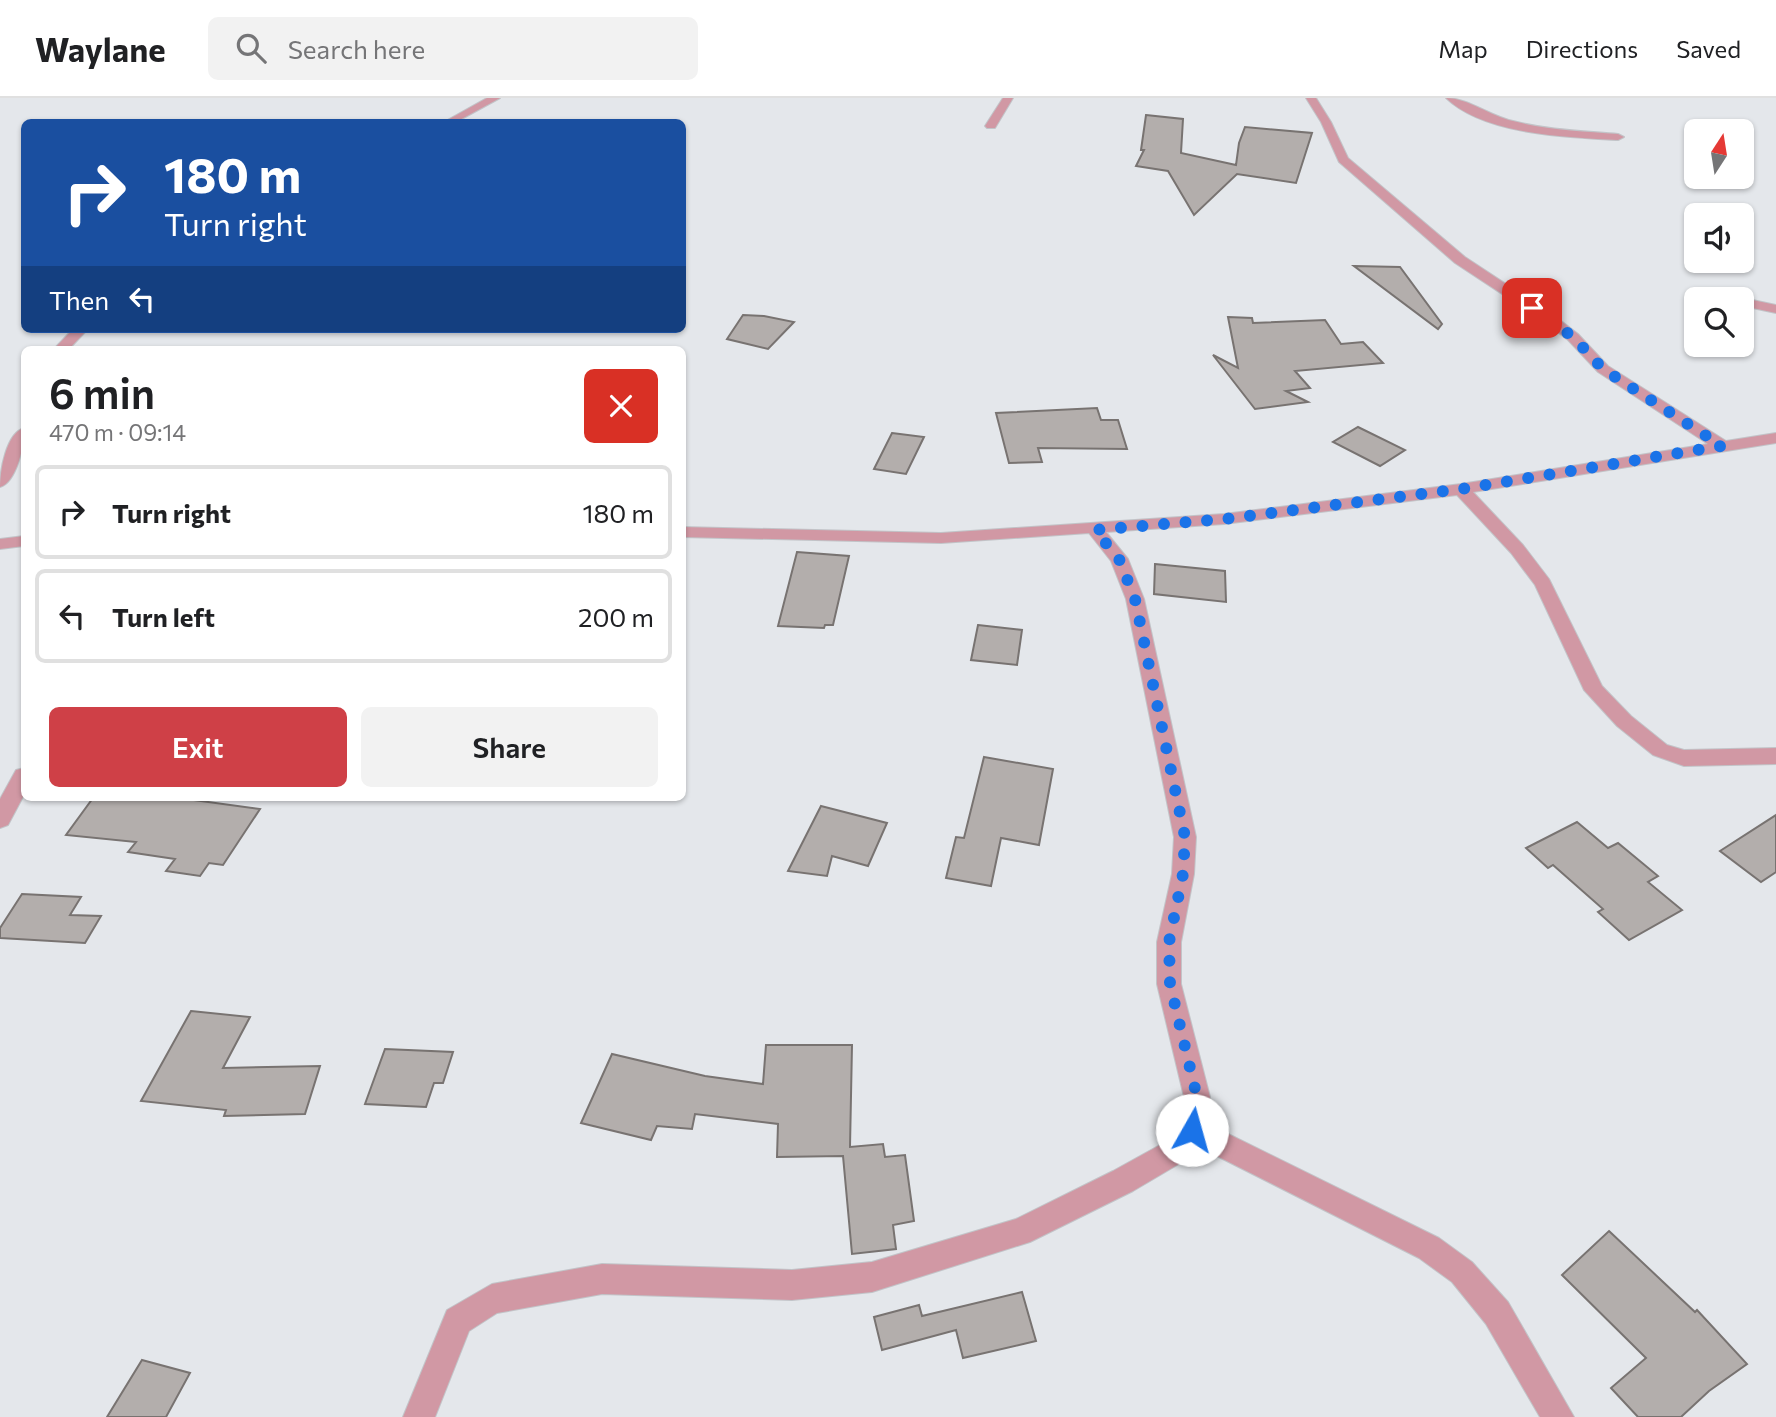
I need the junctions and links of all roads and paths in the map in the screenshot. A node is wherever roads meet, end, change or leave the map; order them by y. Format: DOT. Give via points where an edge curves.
graph roads {
  1 [pos="495,98"];
  2 [pos="1008,98"];
  3 [pos="1311,98"];
  4 [pos="1451,98"];
  5 [pos="455,119"];
  6 [pos="991,126"];
  7 [pos="1618,137"];
  8 [pos="1754,304"];
  9 [pos="1776,309"];
  10 [pos="77,333"];
  11 [pos="64,346"];
  12 [pos="1776,438"];
  13 [pos="21,439"];
  14 [pos="1722,446"];
  15 [pos="0,482"];
  16 [pos="1461,489"];
  17 [pos="1095,530"];
  18 [pos="686,532"];
  19 [pos="21,541"];
  20 [pos="0,544"];
  21 [pos="1776,756"];
  22 [pos="21,781"];
  23 [pos="0,818"];
  24 [pos="1192,1130"];
  25 [pos="419,1417"];
  26 [pos="1558,1417"];
  1 -- 5 [label="street"];
  2 -- 6 [label="street"];
  3 -- 14 [label="street" via="1343,160 1460,260 1551,320 1614,376"];
  4 -- 7 [label="street" via="1475,113 1545,131"];
  8 -- 9 [label="street"];
  10 -- 11 [label="street"];
  12 -- 14 [label="street"];
  13 -- 15 [label="street"];
  14 -- 16 [label="street"];
  16 -- 17 [label="street"];
  16 -- 21 [label="street" via="1543,583 1594,690 1624,721 1660,750 1684,758"];
  17 -- 18 [label="street" via="941,538"];
  17 -- 24 [label="street" via="1119,559 1135,599 1185,837 1183,874 1169,942 1170,984 1197,1097"];
  19 -- 20 [label="street"];
  22 -- 23 [label="street"];
  24 -- 25 [label="street" via="1179,1149 1020,1232 872,1277 792,1285 602,1279 492,1299 457,1321"];
  24 -- 26 [label="street" via="1429,1248 1462,1272 1497,1313"];
}
